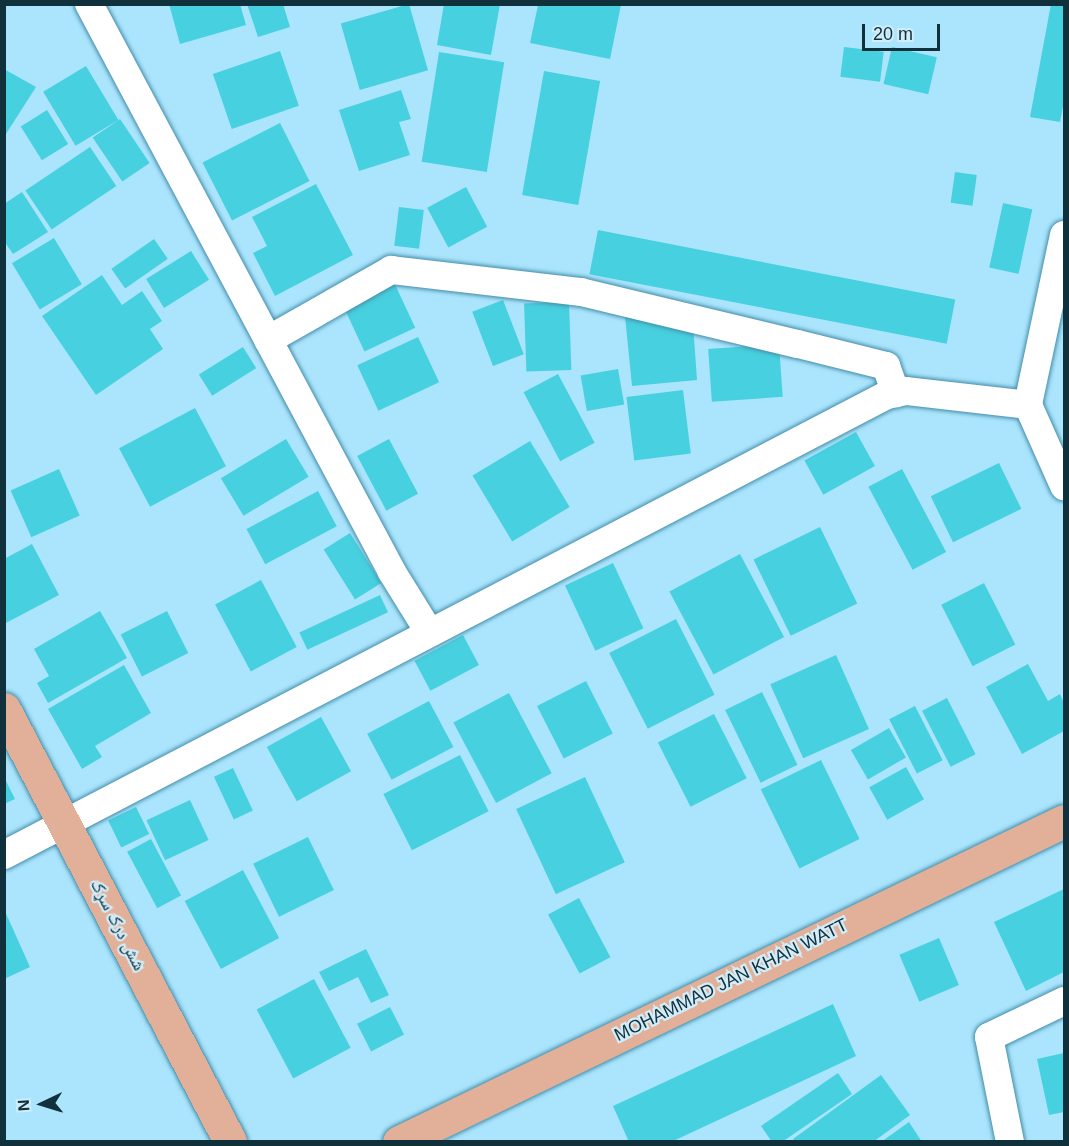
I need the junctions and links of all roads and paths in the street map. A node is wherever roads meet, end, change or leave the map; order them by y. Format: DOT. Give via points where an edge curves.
graph roads {
  1 [pos="89,4"];
  2 [pos="1065,235"];
  3 [pos="268,340"];
  4 [pos="896,393"];
  5 [pos="1028,405"];
  6 [pos="1065,486"];
  7 [pos="429,632"];
  8 [pos="4,709"];
  9 [pos="1065,821"];
  10 [pos="65,823"];
  11 [pos="4,855"];
  12 [pos="1065,1001"];
  13 [pos="230,1142"];
  14 [pos="399,1142"];
  15 [pos="1010,1142"];
  1 -- 3 [label="street"];
  2 -- 5 [label="street"];
  3 -- 4 [label="street" via="391,270 581,292 798,344 886,366"];
  3 -- 7 [label="street" via="392,572"];
  4 -- 5 [label="street"];
  4 -- 7 [label="street"];
  5 -- 6 [label="street"];
  7 -- 10 [label="street"];
  8 -- 10 [label="main road, شش درک سړک"];
  9 -- 14 [label="main road, MOHAMMAD JAN KHAN WATT"];
  10 -- 11 [label="street"];
  10 -- 13 [label="main road, شش درک سړک"];
  12 -- 15 [label="street" via="989,1037"];
}
